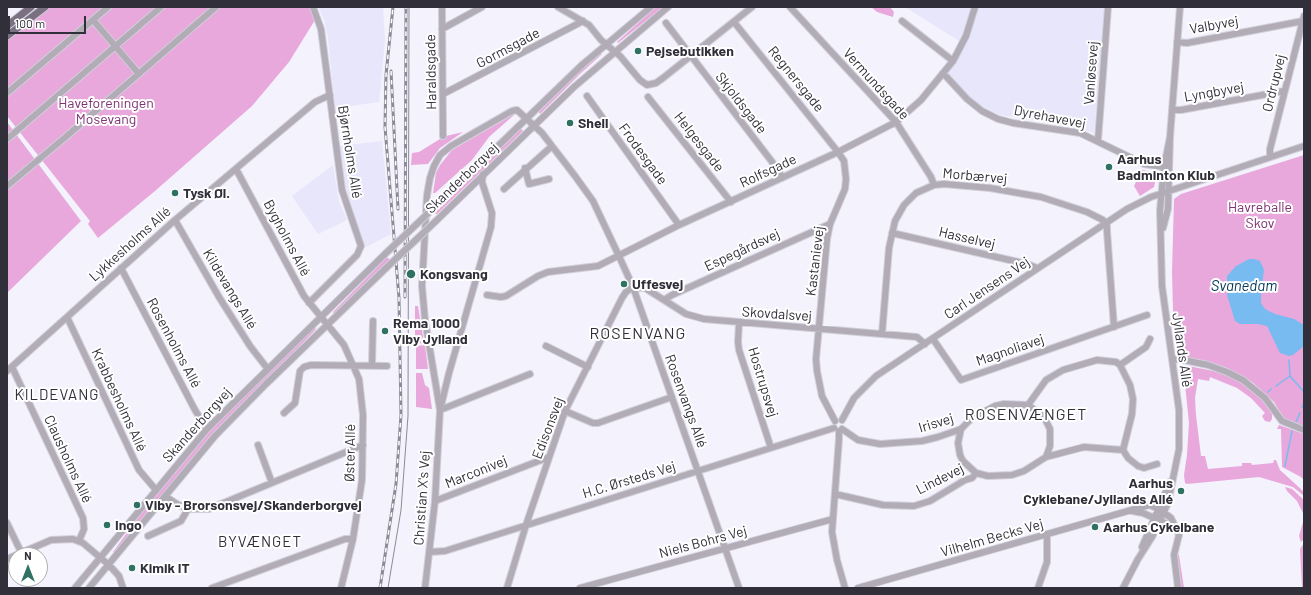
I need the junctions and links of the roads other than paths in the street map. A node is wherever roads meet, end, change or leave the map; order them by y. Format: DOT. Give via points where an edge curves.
graph roads {
  1 [pos="31,7"];
  2 [pos="45,7"];
  3 [pos="108,7"];
  4 [pos="161,7"];
  5 [pos="216,7"];
  6 [pos="313,7"];
  7 [pos="442,7"];
  8 [pos="482,7"];
  9 [pos="558,7"];
  10 [pos="651,7"];
  11 [pos="668,7"];
  12 [pos="752,7"];
  13 [pos="790,7"];
  14 [pos="975,7"];
  15 [pos="1108,7"];
  16 [pos="1180,7"];
  17 [pos="1303,18"];
  18 [pos="93,20"];
  19 [pos="583,21"];
  20 [pos="902,21"];
  21 [pos="734,22"];
  22 [pos="666,23"];
  23 [pos="7,26"];
  24 [pos="442,29"];
  25 [pos="7,36"];
  26 [pos="1177,42"];
  27 [pos="606,44"];
  28 [pos="116,46"];
  29 [pos="615,51"];
  30 [pos="691,56"];
  31 [pos="953,61"];
  32 [pos="139,74"];
  33 [pos="943,74"];
  34 [pos="1284,91"];
  35 [pos="7,93"];
  36 [pos="443,94"];
  37 [pos="330,95"];
  38 [pos="587,96"];
  39 [pos="648,97"];
  40 [pos="1172,110"];
  41 [pos="526,118"];
  42 [pos="896,122"];
  43 [pos="534,125"];
  44 [pos="443,136"];
  45 [pos="1170,137"];
  46 [pos="7,139"];
  47 [pos="1098,140"];
  48 [pos="552,146"];
  49 [pos="1304,146"];
  50 [pos="838,152"];
  51 [pos="1270,157"];
  52 [pos="525,168"];
  53 [pos="1164,168"];
  54 [pos="236,169"];
  55 [pos="483,174"];
  56 [pos="782,178"];
  57 [pos="549,179"];
  58 [pos="934,185"];
  59 [pos="7,186"];
  60 [pos="504,188"];
  61 [pos="1169,191"];
  62 [pos="1162,194"];
  63 [pos="731,202"];
  64 [pos="175,220"];
  65 [pos="1105,223"];
  66 [pos="830,224"];
  67 [pos="679,225"];
  68 [pos="892,233"];
  69 [pos="1161,233"];
  70 [pos="618,254"];
  71 [pos="120,268"];
  72 [pos="1037,268"];
  73 [pos="633,287"];
  74 [pos="487,295"];
  75 [pos="664,300"];
  76 [pos="309,303"];
  77 [pos="1147,315"];
  78 [pos="67,317"];
  79 [pos="320,317"];
  80 [pos="373,321"];
  81 [pos="739,323"];
  82 [pos="328,325"];
  83 [pos="1114,327"];
  84 [pos="819,329"];
  85 [pos="882,334"];
  86 [pos="933,339"];
  87 [pos="1150,339"];
  88 [pos="925,344"];
  89 [pos="546,346"];
  90 [pos="1172,360"];
  91 [pos="1120,364"];
  92 [pos="372,366"];
  93 [pos="387,366"];
  94 [pos="355,367"];
  95 [pos="588,367"];
  96 [pos="267,368"];
  97 [pos="10,369"];
  98 [pos="530,374"];
  99 [pos="672,397"];
  100 [pos="1028,405"];
  101 [pos="440,410"];
  102 [pos="565,411"];
  103 [pos="284,413"];
  104 [pos="842,420"];
  105 [pos="835,421"];
  106 [pos="207,429"];
  107 [pos="838,429"];
  108 [pos="961,429"];
  109 [pos="1304,430"];
  110 [pos="258,445"];
  111 [pos="363,445"];
  112 [pos="771,448"];
  113 [pos="1123,450"];
  114 [pos="549,457"];
  115 [pos="1046,457"];
  116 [pos="1158,464"];
  117 [pos="699,471"];
  118 [pos="976,474"];
  119 [pos="272,483"];
  120 [pos="156,490"];
  121 [pos="835,494"];
  122 [pos="165,496"];
  123 [pos="434,501"];
  124 [pos="188,509"];
  125 [pos="1161,510"];
  126 [pos="1132,511"];
  127 [pos="833,519"];
  128 [pos="1158,519"];
  129 [pos="7,523"];
  130 [pos="526,525"];
  131 [pos="1176,528"];
  132 [pos="1047,534"];
  133 [pos="148,536"];
  134 [pos="354,539"];
  135 [pos="79,541"];
  136 [pos="19,547"];
  137 [pos="34,547"];
  138 [pos="725,548"];
  139 [pos="430,552"];
  140 [pos="101,557"];
  141 [pos="109,564"];
  142 [pos="75,588"];
  143 [pos="89,588"];
  144 [pos="123,588"];
  145 [pos="212,588"];
  146 [pos="342,588"];
  147 [pos="425,588"];
  148 [pos="508,588"];
  149 [pos="580,588"];
  150 [pos="739,588"];
  151 [pos="845,588"];
  152 [pos="858,588"];
  153 [pos="1038,588"];
  154 [pos="1123,588"];
  155 [pos="1178,588"];
  1 -- 23 [label="main road"];
  2 -- 25 [label="main road"];
  3 -- 18 [label="street"];
  4 -- 28 [label="street"];
  5 -- 32 [label="street"];
  6 -- 37 [label="street, Bjørnholms Allé" via="321,29"];
  7 -- 24 [label="street, Haraldsgade"];
  8 -- 24 [label="street"];
  9 -- 19 [label="street"];
  10 -- 27 [label="street, Skanderborgvej"];
  11 -- 29 [label="street, Skanderborgvej"];
  12 -- 21 [label="street"];
  13 -- 42 [label="street, Vermundsgade"];
  14 -- 31 [label="street, Rolfsgade" via="966,36"];
  15 -- 47 [label="street, Vanløsevej"];
  16 -- 26 [label="street, Jyllands Allé"];
  17 -- 26 [label="street, Valbyvej" via="1187,43"];
  17 -- 34 [label="street, Ordrupvej"];
  18 -- 28 [label="street"];
  18 -- 35 [label="street"];
  19 -- 27 [label="street"];
  19 -- 36 [label="street, Gormsgade"];
  20 -- 31 [label="street"];
  21 -- 30 [label="street"];
  21 -- 50 [label="street, Regnersgade"];
  22 -- 30 [label="street, Skjoldsgade"];
  24 -- 36 [label="street, Haraldsgade"];
  26 -- 40 [label="street, Jyllands Allé"];
  27 -- 29 [label="street"];
  27 -- 41 [label="street, Skanderborgvej"];
  28 -- 32 [label="street"];
  28 -- 46 [label="street"];
  29 -- 30 [label="street" via="640,80 648,85 656,83"];
  29 -- 43 [label="street, Skanderborgvej"];
  30 -- 56 [label="street, Skjoldsgade"];
  31 -- 33 [label="street, Rolfsgade"];
  32 -- 59 [label="street"];
  33 -- 42 [label="street, Rolfsgade" via="921,100"];
  33 -- 47 [label="street, Dyrehavevej" via="967,99 998,119 1066,130"];
  34 -- 40 [label="street, Lyngbyvej"];
  34 -- 51 [label="street, Ordrupvej"];
  36 -- 44 [label="street, Haraldsgade"];
  37 -- 54 [label="street, Lykkesholms Allé" via="315,102"];
  37 -- 76 [label="street, Bjørnholms Allé" via="342,190 361,246 357,255"];
  38 -- 67 [label="street, Frodesgade"];
  39 -- 63 [label="street, Helgesgade"];
  40 -- 45 [label="street, Jyllands Allé"];
  41 -- 43 [label="street, Rosenvangs Allé"];
  41 -- 79 [label="street, Skanderborgvej, bridge"];
  41 -- 101 [label="street, Christian X's Vej" via="519,111 512,111 463,137 440,155 430,178 422,286"];
  42 -- 50 [label="street, Rolfsgade"];
  42 -- 58 [label="street, Vermundsgade"];
  43 -- 48 [label="street, Rosenvangs Allé"];
  43 -- 55 [label="street, Skanderborgvej"];
  45 -- 53 [label="street, Jyllands Allé"];
  45 -- 61 [label="street, Jyllands Allé"];
  47 -- 53 [label="street, Dyrehavevej" via="1144,164"];
  48 -- 52 [label="street"];
  48 -- 70 [label="street, Rosenvangs Allé" via="592,201"];
  49 -- 51 [label="street, Carl Jensens Vej"];
  50 -- 56 [label="street, Rolfsgade"];
  50 -- 66 [label="street, Kastanievej" via="844,161 846,179 841,201"];
  51 -- 61 [label="street, Carl Jensens Vej"];
  52 -- 57 [label="street" via="529,184"];
  52 -- 60 [label="street"];
  53 -- 62 [label="street, Jyllands Allé"];
  54 -- 64 [label="street, Lykkesholms Allé"];
  54 -- 76 [label="street, Bygholms Allé"];
  55 -- 82 [label="street, Skanderborgvej, bridge"];
  55 -- 101 [label="street, Christian X's Vej" via="482,182 492,213 491,226 448,372"];
  56 -- 63 [label="street, Rolfsgade"];
  58 -- 65 [label="street, Morbærvej" via="953,184 1041,197 1087,212"];
  58 -- 68 [label="street, Morbærvej" via="916,193 904,205 897,216"];
  61 -- 62 [label="street, Carl Jensens Vej"];
  61 -- 69 [label="street, Jyllands Allé" via="1168,210"];
  62 -- 65 [label="street, Carl Jensens Vej" via="1127,209"];
  62 -- 69 [label="street, Jyllands Allé"];
  63 -- 67 [label="street, Rolfsgade"];
  64 -- 71 [label="street, Lykkesholms Allé"];
  64 -- 96 [label="street, Kildevangs Allé" via="223,303"];
  65 -- 72 [label="street, Carl Jensens Vej"];
  65 -- 83 [label="street" via="1108,231"];
  66 -- 75 [label="street, Espegårdsvej"];
  66 -- 84 [label="street, Kastanievej"];
  67 -- 70 [label="street, Rolfsgade"];
  68 -- 72 [label="street, Hasselvej"];
  68 -- 85 [label="street, Morbærvej"];
  69 -- 90 [label="street, Jyllands Allé" via="1163,299"];
  70 -- 73 [label="street, Rosenvangs Allé"];
  70 -- 74 [label="street" via="592,268 548,272 506,296"];
  71 -- 78 [label="street, Lykkesholms Allé"];
  71 -- 106 [label="street, Rosenholms Allé"];
  72 -- 86 [label="street, Carl Jensens Vej"];
  73 -- 75 [label="street, Skovdalsvej" via="645,288"];
  73 -- 95 [label="street, Edisonsvej" via="622,298"];
  73 -- 99 [label="street, Rosenvangs Allé"];
  75 -- 81 [label="street, Skovdalsvej" via="693,316"];
  76 -- 79 [label="street, Bygholms Allé"];
  77 -- 83 [label="street, Magnoliavej"];
  78 -- 97 [label="street, Lykkesholms Allé"];
  78 -- 120 [label="street, Krabbesholms Allé" via="139,470"];
  79 -- 82 [label="street"];
  79 -- 96 [label="street, Skanderborgvej"];
  80 -- 92 [label="street"];
  81 -- 84 [label="street, Skovdalsvej"];
  81 -- 112 [label="street, Hostrupsvej" via="739,350"];
  82 -- 94 [label="street, Øster Allé" via="344,345"];
  82 -- 122 [label="street, Skanderborgvej" via="231,419"];
  83 -- 86 [label="street, Magnoliavej" via="961,380"];
  84 -- 85 [label="street, Skovdalsvej"];
  84 -- 105 [label="street, Kastanievej" via="816,359 819,385 827,409"];
  85 -- 88 [label="street, Skovdalsvej" via="917,337"];
  86 -- 88 [label="street, Carl Jensens Vej"];
  87 -- 91 [label="street" via="1141,351"];
  88 -- 104 [label="street, Carl Jensens Vej" via="866,384 854,398"];
  89 -- 95 [label="street"];
  90 -- 109 [label="street" via="1208,365 1243,380 1265,398 1282,421"];
  90 -- 125 [label="street, Jyllands Allé" via="1180,425 1179,449 1175,470"];
  91 -- 100 [label="street" via="1098,360 1063,370 1046,380"];
  91 -- 113 [label="street" via="1130,384 1133,399"];
  92 -- 93 [label="street"];
  92 -- 94 [label="street"];
  94 -- 103 [label="street" via="304,367 300,371 295,403"];
  94 -- 111 [label="street, Øster Allé" via="361,390"];
  95 -- 102 [label="street, Edisonsvej"];
  96 -- 106 [label="street, Skanderborgvej"];
  97 -- 135 [label="street, Clausholms Allé" via="83,518 84,529"];
  98 -- 101 [label="street"];
  99 -- 102 [label="street" via="598,423"];
  99 -- 117 [label="street, Rosenvangs Allé"];
  100 -- 108 [label="street, Irisvej" via="995,406 972,418"];
  100 -- 115 [label="street" via="1044,417 1050,429 1050,446"];
  101 -- 123 [label="street, Christian X's Vej"];
  102 -- 114 [label="street, Edisonsvej"];
  104 -- 105 [label="street"];
  104 -- 107 [label="street" via="844,425"];
  105 -- 107 [label="street"];
  106 -- 120 [label="street, Skanderborgvej"];
  107 -- 108 [label="street, Irisvej" via="858,440 880,444 922,441"];
  107 -- 112 [label="street, H.C. Ørsteds Vej"];
  107 -- 121 [label="street" via="840,439"];
  108 -- 118 [label="street" via="958,443 960,455"];
  110 -- 119 [label="street"];
  111 -- 119 [label="street"];
  111 -- 134 [label="street, Øster Allé" via="362,480"];
  112 -- 117 [label="street, H.C. Ørsteds Vej"];
  113 -- 115 [label="street, Lindevej" via="1084,447"];
  113 -- 116 [label="street" via="1138,466 1144,468"];
  114 -- 123 [label="street, Marconivej"];
  114 -- 130 [label="street, Edisonsvej"];
  115 -- 118 [label="street, Lindevej" via="1024,471 1012,475"];
  117 -- 130 [label="street, H.C. Ørsteds Vej"];
  117 -- 138 [label="street, Rosenvangs Allé"];
  118 -- 121 [label="street, Lindevej" via="930,501 914,506 883,505"];
  119 -- 124 [label="street" via="209,509"];
  120 -- 140 [label="street, Skanderborgvej"];
  121 -- 127 [label="street"];
  122 -- 124 [label="street"];
  122 -- 141 [label="street, Skanderborgvej"];
  123 -- 139 [label="street, Christian X's Vej"];
  124 -- 133 [label="street" via="181,521"];
  125 -- 126 [label="street, Vilhelm Becks Vej" via="1149,506"];
  125 -- 128 [label="street, Jyllands Allé"];
  125 -- 131 [label="street" via="1174,521"];
  126 -- 128 [label="street" via="1140,511"];
  126 -- 132 [label="street, Vilhelm Becks Vej"];
  127 -- 138 [label="street, Niels Bohrs Vej"];
  127 -- 151 [label="street" via="834,546"];
  128 -- 131 [label="street"];
  128 -- 154 [label="street, Jyllands Allé"];
  129 -- 136 [label="street"];
  130 -- 139 [label="street, H.C. Ørsteds Vej" via="445,551"];
  130 -- 148 [label="street, Edisonsvej"];
  131 -- 155 [label="street" via="1179,535 1174,555"];
  132 -- 152 [label="street, Vilhelm Becks Vej"];
  132 -- 153 [label="street" via="1047,562"];
  134 -- 145 [label="street" via="346,539"];
  134 -- 146 [label="street, Øster Allé"];
  135 -- 137 [label="street" via="57,538"];
  135 -- 140 [label="street"];
  138 -- 149 [label="street, Niels Bohrs Vej"];
  138 -- 150 [label="street, Rosenvangs Allé"];
  139 -- 147 [label="street, Christian X's Vej"];
  140 -- 141 [label="street"];
  140 -- 142 [label="street, Skanderborgvej"];
  141 -- 143 [label="street, Skanderborgvej"];
  141 -- 144 [label="street" via="119,576"];
}
